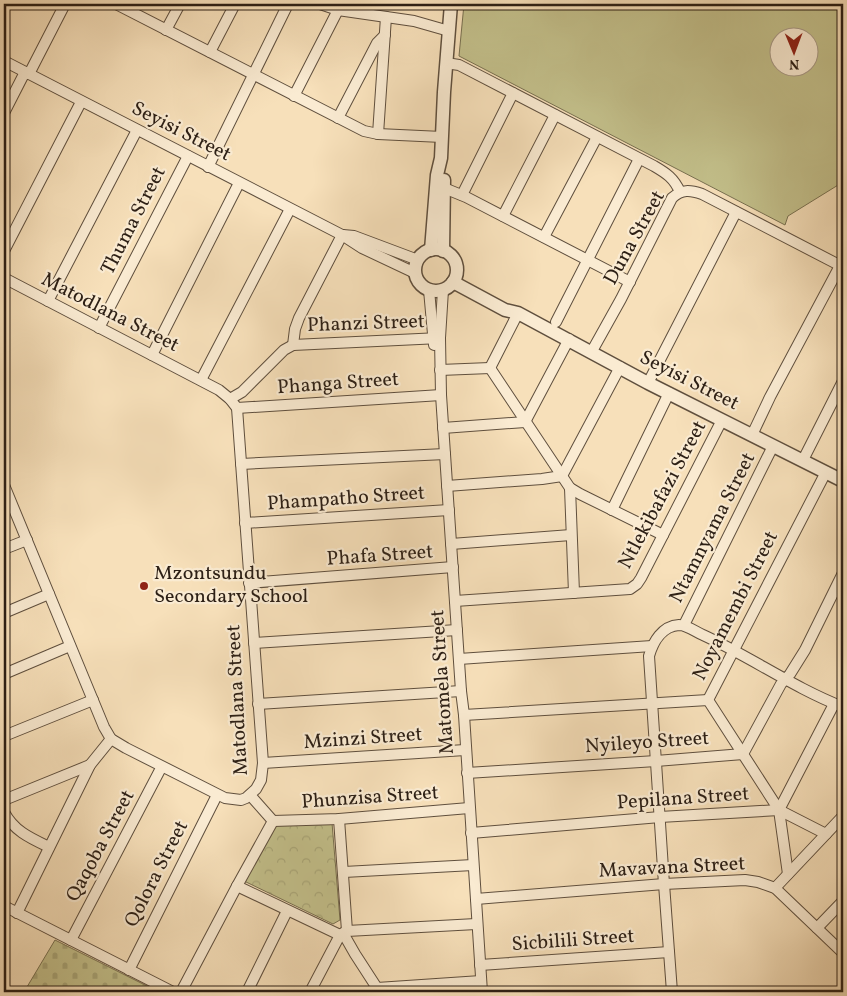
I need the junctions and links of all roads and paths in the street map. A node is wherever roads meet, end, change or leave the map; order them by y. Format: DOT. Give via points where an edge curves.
graph roads {
  1 [pos="65,4"];
  2 [pos="180,4"];
  3 [pos="235,4"];
  4 [pos="288,4"];
  5 [pos="320,4"];
  6 [pos="452,4"];
  7 [pos="122,5"];
  8 [pos="338,10"];
  9 [pos="386,17"];
  10 [pos="166,30"];
  11 [pos="449,31"];
  12 [pos="385,35"];
  13 [pos="210,52"];
  14 [pos="4,61"];
  15 [pos="446,63"];
  16 [pos="27,73"];
  17 [pos="254,74"];
  18 [pos="513,93"];
  19 [pos="294,96"];
  20 [pos="81,102"];
  21 [pos="4,113"];
  22 [pos="555,115"];
  23 [pos="338,118"];
  24 [pos="137,130"];
  25 [pos="378,134"];
  26 [pos="598,137"];
  27 [pos="442,138"];
  28 [pos="188,156"];
  29 [pos="441,158"];
  30 [pos="640,158"];
  31 [pos="208,167"];
  32 [pos="239,183"];
  33 [pos="444,188"];
  34 [pos="680,192"];
  35 [pos="462,195"];
  36 [pos="290,209"];
  37 [pos="736,212"];
  38 [pos="503,216"];
  39 [pos="342,235"];
  40 [pos="544,237"];
  41 [pos="437,250"];
  42 [pos="4,252"];
  43 [pos="418,260"];
  44 [pos="588,260"];
  45 [pos="842,264"];
  46 [pos="457,270"];
  47 [pos="415,274"];
  48 [pos="4,278"];
  49 [pos="453,282"];
  50 [pos="630,282"];
  51 [pos="430,290"];
  52 [pos="443,290"];
  53 [pos="48,301"];
  54 [pos="518,313"];
  55 [pos="556,322"];
  56 [pos="98,328"];
  57 [pos="436,339"];
  58 [pos="569,339"];
  59 [pos="293,345"];
  60 [pos="592,352"];
  61 [pos="152,355"];
  62 [pos="620,367"];
  63 [pos="486,368"];
  64 [pos="440,370"];
  65 [pos="201,380"];
  66 [pos="843,381"];
  67 [pos="648,382"];
  68 [pos="669,393"];
  69 [pos="441,395"];
  70 [pos="230,399"];
  71 [pos="237,408"];
  72 [pos="722,420"];
  73 [pos="525,422"];
  74 [pos="443,428"];
  75 [pos="752,435"];
  76 [pos="773,446"];
  77 [pos="445,454"];
  78 [pos="803,460"];
  79 [pos="241,464"];
  80 [pos="826,472"];
  81 [pos="562,476"];
  82 [pos="843,481"];
  83 [pos="4,486"];
  84 [pos="447,486"];
  85 [pos="570,488"];
  86 [pos="449,510"];
  87 [pos="612,510"];
  88 [pos="245,523"];
  89 [pos="571,535"];
  90 [pos="663,535"];
  91 [pos="27,540"];
  92 [pos="451,544"];
  93 [pos="4,549"];
  94 [pos="453,568"];
  95 [pos="843,573"];
  96 [pos="249,583"];
  97 [pos="574,593"];
  98 [pos="49,594"];
  99 [pos="455,600"];
  100 [pos="4,613"];
  101 [pos="684,626"];
  102 [pos="457,630"];
  103 [pos="254,643"];
  104 [pos="70,646"];
  105 [pos="652,646"];
  106 [pos="733,649"];
  107 [pos="459,659"];
  108 [pos="4,674"];
  109 [pos="786,679"];
  110 [pos="461,692"];
  111 [pos="93,700"];
  112 [pos="708,700"];
  113 [pos="653,703"];
  114 [pos="258,704"];
  115 [pos="839,706"];
  116 [pos="464,715"];
  117 [pos="4,736"];
  118 [pos="111,739"];
  119 [pos="466,750"];
  120 [pos="743,754"];
  121 [pos="656,762"];
  122 [pos="263,763"];
  123 [pos="90,765"];
  124 [pos="161,768"];
  125 [pos="467,773"];
  126 [pos="217,795"];
  127 [pos="250,795"];
  128 [pos="4,800"];
  129 [pos="469,808"];
  130 [pos="779,810"];
  131 [pos="4,812"];
  132 [pos="843,816"];
  133 [pos="660,817"];
  134 [pos="339,819"];
  135 [pos="273,821"];
  136 [pos="471,833"];
  137 [pos="826,834"];
  138 [pos="49,847"];
  139 [pos="472,865"];
  140 [pos="344,872"];
  141 [pos="788,874"];
  142 [pos="664,884"];
  143 [pos="237,886"];
  144 [pos="775,888"];
  145 [pos="476,899"];
  146 [pos="843,901"];
  147 [pos="4,906"];
  148 [pos="287,911"];
  149 [pos="17,913"];
  150 [pos="476,924"];
  151 [pos="817,928"];
  152 [pos="343,933"];
  153 [pos="71,940"];
  154 [pos="669,952"];
  155 [pos="843,953"];
  156 [pos="480,965"];
  157 [pos="129,970"];
  158 [pos="481,981"];
  159 [pos="375,990"];
  160 [pos="173,992"];
  161 [pos="181,992"];
  162 [pos="247,992"];
  163 [pos="310,992"];
  164 [pos="482,992"];
  165 [pos="672,992"];
  1 -- 16 [label="street"];
  2 -- 10 [label="street"];
  3 -- 13 [label="street"];
  4 -- 17 [label="street"];
  5 -- 8 [label="street"];
  6 -- 11 [label="street"];
  7 -- 10 [label="street"];
  8 -- 9 [label="street"];
  8 -- 19 [label="street"];
  9 -- 11 [label="street"];
  9 -- 12 [label="street"];
  10 -- 13 [label="street"];
  11 -- 15 [label="street"];
  12 -- 23 [label="street" via="377,44"];
  12 -- 25 [label="street"];
  13 -- 17 [label="street"];
  14 -- 16 [label="street, Seyisi Street"];
  15 -- 18 [label="street" via="459,65"];
  15 -- 27 [label="street"];
  16 -- 20 [label="street, Seyisi Street"];
  16 -- 21 [label="street"];
  17 -- 19 [label="street"];
  17 -- 31 [label="street"];
  18 -- 22 [label="street"];
  18 -- 35 [label="street"];
  19 -- 23 [label="street"];
  20 -- 24 [label="street, Seyisi Street"];
  20 -- 42 [label="street"];
  22 -- 26 [label="street"];
  22 -- 38 [label="street"];
  23 -- 25 [label="street"];
  24 -- 28 [label="street, Seyisi Street"];
  24 -- 53 [label="street"];
  25 -- 27 [label="street"];
  26 -- 30 [label="street"];
  26 -- 40 [label="street"];
  27 -- 29 [label="street"];
  28 -- 31 [label="street, Seyisi Street"];
  28 -- 56 [label="street, Thuma Street"];
  29 -- 33 [label="street"];
  29 -- 41 [label="street" via="436,175"];
  30 -- 34 [label="street" via="670,176"];
  30 -- 44 [label="street"];
  31 -- 32 [label="street, Seyisi Street"];
  32 -- 36 [label="street, Seyisi Street"];
  32 -- 61 [label="street"];
  33 -- 35 [label="street"];
  33 -- 41 [label="street"];
  34 -- 37 [label="street, Duna Street" via="688,190 702,194"];
  34 -- 50 [label="street, Duna Street" via="672,198"];
  35 -- 38 [label="street"];
  36 -- 39 [label="street, Seyisi Street"];
  36 -- 65 [label="street"];
  37 -- 45 [label="street, Duna Street"];
  37 -- 67 [label="street"];
  38 -- 40 [label="street"];
  39 -- 43 [label="street, Seyisi Street" via="354,236"];
  39 -- 47 [label="street, Seyisi Street"];
  39 -- 59 [label="street, Phanzi Street" via="299,318"];
  40 -- 44 [label="street"];
  41 -- 43 [label="street" via="422,254"];
  41 -- 46 [label="street" via="453,258"];
  43 -- 47 [label="street"];
  44 -- 50 [label="street"];
  44 -- 55 [label="street"];
  45 -- 75 [label="street"];
  46 -- 49 [label="street"];
  46 -- 54 [label="street, Seyisi Street"];
  47 -- 51 [label="street" via="418,282"];
  48 -- 53 [label="street, Matodlana Street"];
  49 -- 52 [label="street"];
  49 -- 54 [label="street, Seyisi Street"];
  50 -- 60 [label="street, Duna Street"];
  51 -- 52 [label="street"];
  51 -- 57 [label="street, Matomela Street"];
  52 -- 57 [label="street, Matomela Street"];
  53 -- 56 [label="street, Matodlana Street"];
  54 -- 58 [label="street, Seyisi Street"];
  54 -- 63 [label="street"];
  56 -- 61 [label="street, Matodlana Street"];
  57 -- 59 [label="street, Phanzi Street"];
  57 -- 64 [label="street, Matomela Street"];
  58 -- 60 [label="street, Seyisi Street"];
  58 -- 73 [label="street"];
  59 -- 70 [label="street, Phanzi Street"];
  60 -- 62 [label="street, Seyisi Street"];
  61 -- 65 [label="street, Matodlana Street"];
  62 -- 67 [label="street, Seyisi Street"];
  62 -- 81 [label="street"];
  63 -- 64 [label="street"];
  63 -- 73 [label="street"];
  64 -- 69 [label="street, Matomela Street"];
  65 -- 70 [label="street, Matodlana Street"];
  66 -- 78 [label="street"];
  67 -- 68 [label="street, Seyisi Street"];
  68 -- 72 [label="street, Seyisi Street"];
  68 -- 87 [label="street"];
  69 -- 71 [label="street, Phanga Street"];
  69 -- 74 [label="street, Matomela Street"];
  70 -- 71 [label="street, Matodlana Street"];
  71 -- 79 [label="street, Matodlana Street"];
  72 -- 75 [label="street, Seyisi Street"];
  72 -- 90 [label="street, Ntlekibafazi Street"];
  73 -- 74 [label="street"];
  73 -- 81 [label="street"];
  74 -- 77 [label="street, Matomela Street"];
  75 -- 76 [label="street, Seyisi Street"];
  76 -- 78 [label="street, Seyisi Street"];
  76 -- 101 [label="street, Ntamnyama Street"];
  77 -- 79 [label="street"];
  77 -- 84 [label="street, Matomela Street"];
  78 -- 80 [label="street, Seyisi Street"];
  79 -- 88 [label="street, Matodlana Street"];
  80 -- 82 [label="street, Seyisi Street"];
  80 -- 106 [label="street, Noyamembi Street"];
  81 -- 84 [label="street"];
  81 -- 85 [label="street"];
  83 -- 91 [label="street"];
  84 -- 86 [label="street, Matomela Street"];
  85 -- 87 [label="street"];
  85 -- 89 [label="street"];
  86 -- 88 [label="street, Phampatho Street"];
  86 -- 92 [label="street, Matomela Street"];
  87 -- 90 [label="street"];
  88 -- 96 [label="street, Matodlana Street"];
  89 -- 92 [label="street"];
  89 -- 97 [label="street"];
  90 -- 97 [label="street, Ntlekibafazi Street" via="641,578 630,589"];
  91 -- 93 [label="street"];
  91 -- 98 [label="street"];
  92 -- 94 [label="street, Matomela Street"];
  94 -- 96 [label="street, Phafa Street"];
  94 -- 99 [label="street, Matomela Street"];
  95 -- 109 [label="street" via="805,650"];
  96 -- 103 [label="street, Matodlana Street"];
  97 -- 99 [label="street, Ntlekibafazi Street"];
  98 -- 100 [label="street"];
  98 -- 104 [label="street"];
  99 -- 102 [label="street, Matomela Street"];
  101 -- 105 [label="street" via="664,630"];
  101 -- 106 [label="street"];
  102 -- 103 [label="street"];
  102 -- 107 [label="street, Matomela Street"];
  103 -- 114 [label="street, Matodlana Street"];
  104 -- 108 [label="street"];
  104 -- 111 [label="street"];
  105 -- 107 [label="street"];
  105 -- 113 [label="street" via="649,656"];
  106 -- 109 [label="street"];
  106 -- 112 [label="street, Noyamembi Street"];
  107 -- 110 [label="street, Matomela Street"];
  109 -- 115 [label="street"];
  109 -- 120 [label="street"];
  110 -- 114 [label="street"];
  110 -- 116 [label="street, Matomela Street"];
  111 -- 117 [label="street"];
  111 -- 118 [label="street"];
  112 -- 113 [label="street, Noyamembi Street"];
  112 -- 120 [label="street"];
  113 -- 116 [label="street, Noyamembi Street"];
  113 -- 121 [label="street"];
  114 -- 122 [label="street, Matodlana Street"];
  115 -- 130 [label="street, Pepilana Street"];
  116 -- 119 [label="street, Matomela Street"];
  118 -- 123 [label="street"];
  118 -- 124 [label="street, Matodlana Street"];
  119 -- 122 [label="street, Mzinzi Street"];
  119 -- 125 [label="street, Matomela Street"];
  120 -- 121 [label="street, Nyileyo Street"];
  120 -- 130 [label="street"];
  121 -- 125 [label="street, Nyileyo Street"];
  121 -- 133 [label="street"];
  122 -- 127 [label="street, Matodlana Street" via="260,785"];
  123 -- 128 [label="street"];
  123 -- 138 [label="street"];
  124 -- 126 [label="street, Matodlana Street"];
  124 -- 153 [label="street, Qaqoba Street"];
  125 -- 129 [label="street, Matomela Street"];
  126 -- 127 [label="street, Matodlana Street" via="237,800"];
  126 -- 157 [label="street, Qolora Street"];
  127 -- 135 [label="street"];
  129 -- 134 [label="street, Phunzisa Street"];
  129 -- 136 [label="street, Matomela Street"];
  130 -- 133 [label="street, Pepilana Street"];
  130 -- 137 [label="street"];
  130 -- 141 [label="street"];
  131 -- 138 [label="street" via="18,830"];
  132 -- 137 [label="street"];
  133 -- 136 [label="street, Pepilana Street"];
  133 -- 142 [label="street"];
  134 -- 135 [label="street, Phunzisa Street"];
  134 -- 140 [label="street"];
  135 -- 143 [label="street"];
  136 -- 139 [label="street, Matomela Street"];
  137 -- 141 [label="street"];
  138 -- 149 [label="street"];
  139 -- 140 [label="street"];
  139 -- 145 [label="street, Matomela Street"];
  140 -- 152 [label="street"];
  141 -- 144 [label="street"];
  142 -- 144 [label="street, Mavavana Street" via="745,880"];
  142 -- 145 [label="street, Mavavana Street"];
  142 -- 154 [label="street"];
  143 -- 148 [label="street"];
  143 -- 161 [label="street"];
  144 -- 151 [label="street, Mavavana Street"];
  145 -- 150 [label="street, Matomela Street"];
  146 -- 151 [label="street"];
  147 -- 149 [label="street"];
  148 -- 152 [label="street"];
  148 -- 162 [label="street"];
  149 -- 153 [label="street"];
  150 -- 152 [label="street"];
  150 -- 156 [label="street, Matomela Street"];
  151 -- 155 [label="street, Mavavana Street"];
  152 -- 159 [label="street"];
  152 -- 163 [label="street"];
  153 -- 157 [label="street"];
  154 -- 156 [label="street, Sicbilili Street"];
  154 -- 165 [label="street"];
  156 -- 158 [label="street, Matomela Street"];
  157 -- 160 [label="street"];
  158 -- 159 [label="street"];
  158 -- 164 [label="street, Matomela Street"];
}
